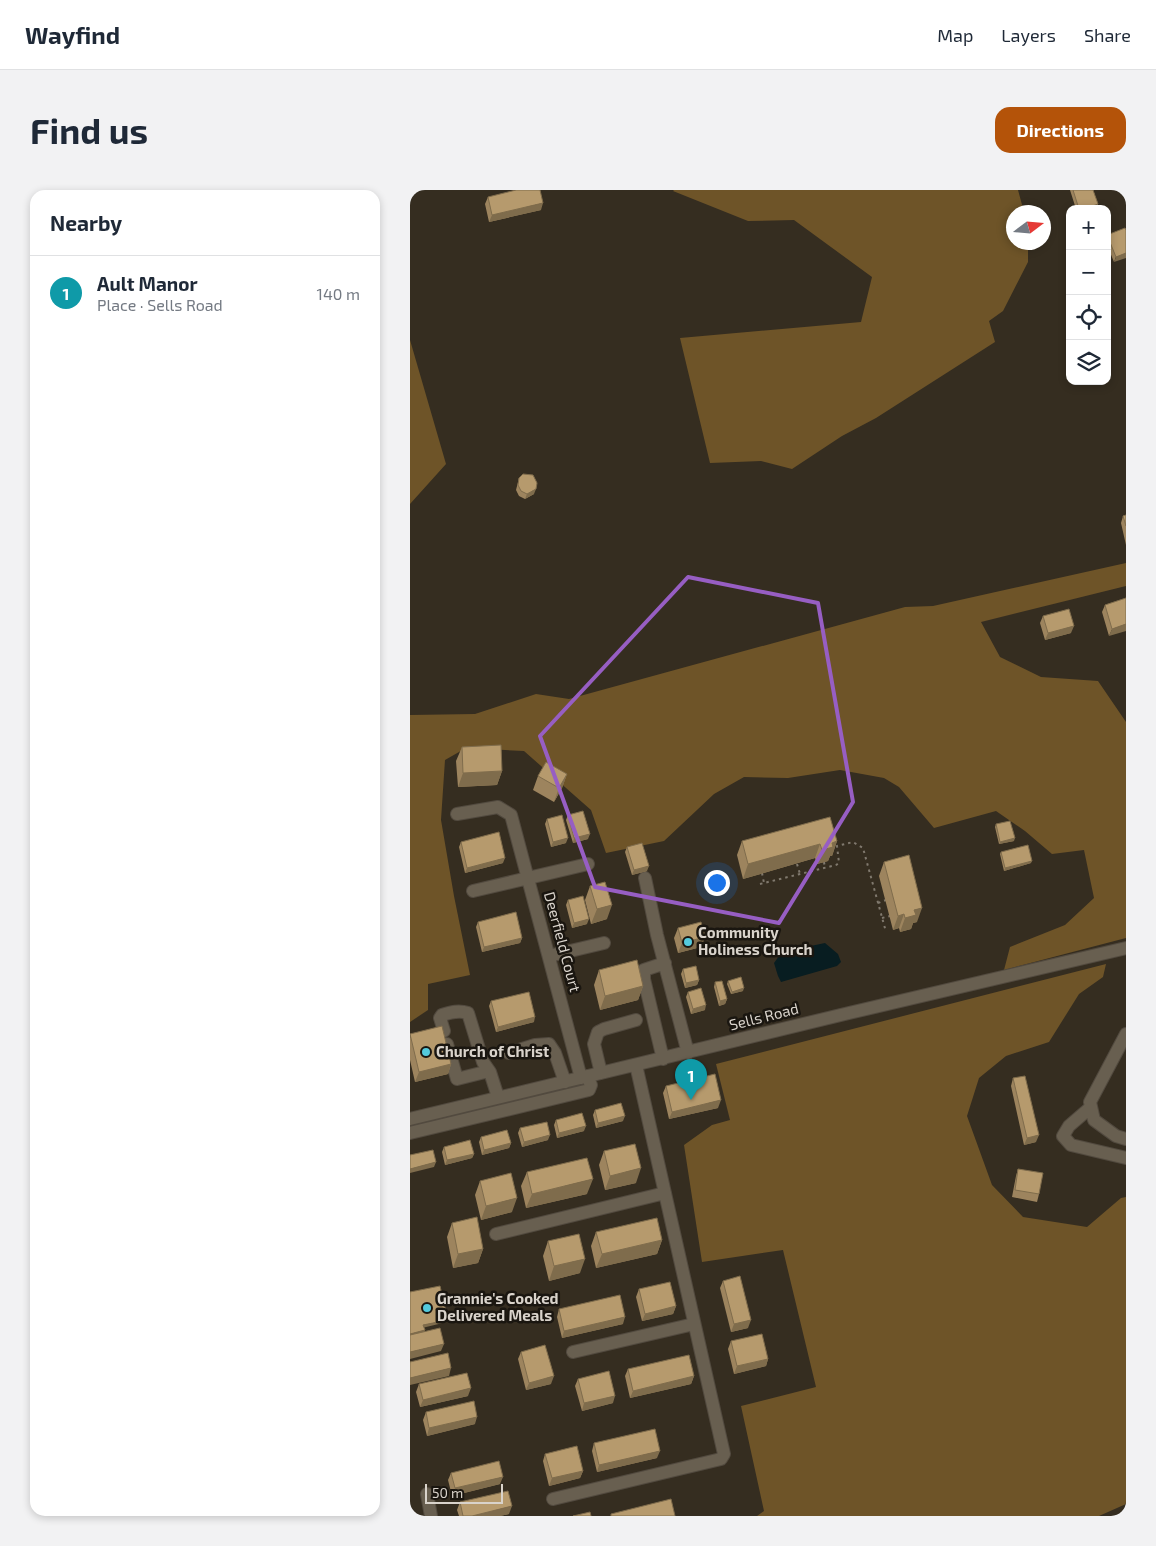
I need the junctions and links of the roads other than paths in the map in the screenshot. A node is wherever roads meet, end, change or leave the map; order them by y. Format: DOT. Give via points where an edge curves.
graph roads {
  1 [pos="457,814"];
  2 [pos="588,864"];
  3 [pos="645,878"];
  4 [pos="528,879"];
  5 [pos="473,891"];
  6 [pos="604,943"];
  7 [pos="1126,948"];
  8 [pos="549,956"];
  9 [pos="665,963"];
  10 [pos="636,1020"];
  11 [pos="1126,1034"];
  12 [pos="509,1053"];
  13 [pos="688,1053"];
  14 [pos="663,1058"];
  15 [pos="636,1065"];
  16 [pos="489,1071"];
  17 [pos="601,1073"];
  18 [pos="584,1077"];
  19 [pos="565,1082"];
  20 [pos="549,1085"];
  21 [pos="512,1094"];
  22 [pos="498,1097"];
  23 [pos="553,1098"];
  24 [pos="474,1104"];
  25 [pos="1091,1107"];
  26 [pos="516,1108"];
  27 [pos="436,1113"];
  28 [pos="478,1117"];
  29 [pos="410,1120"];
  30 [pos="439,1126"];
  31 [pos="410,1133"];
  32 [pos="1126,1139"];
  33 [pos="1126,1158"];
  34 [pos="665,1193"];
  35 [pos="496,1234"];
  36 [pos="694,1324"];
  37 [pos="573,1352"];
  38 [pos="427,1494"];
  39 [pos="553,1499"];
  40 [pos="431,1516"];
  1 -- 4 [label="street, Deerfield Court" via="498,807 511,815"];
  2 -- 4 [label="street"];
  3 -- 9 [label="street"];
  4 -- 5 [label="street"];
  4 -- 8 [label="street, Deerfield Court"];
  6 -- 8 [label="street"];
  7 -- 13 [label="street, Sells Road"];
  8 -- 18 [label="street, Deerfield Court"];
  9 -- 13 [label="street"];
  9 -- 14 [label="street" via="644,970"];
  10 -- 17 [label="street" via="598,1032 594,1044"];
  11 -- 25 [label="street" via="1090,1102"];
  12 -- 19 [label="street" via="549,1044"];
  13 -- 14 [label="street, Sells Road"];
  14 -- 15 [label="street, Sells Road"];
  15 -- 17 [label="street, Sells Road"];
  15 -- 34 [label="street"];
  16 -- 16 [label="street" via="483,1062 468,1013 442,1014 440,1018 457,1079"];
  16 -- 22 [label="street"];
  17 -- 18 [label="street, Sells Road"];
  18 -- 19 [label="street, Sells Road"];
  18 -- 23 [label="street" via="591,1085 588,1090"];
  19 -- 20 [label="street, Sells Road"];
  20 -- 21 [label="street, Sells Road"];
  20 -- 23 [label="street"];
  21 -- 22 [label="street, Sells Road"];
  21 -- 26 [label="street"];
  22 -- 24 [label="street, Sells Road"];
  23 -- 26 [label="street"];
  24 -- 27 [label="street, Sells Road"];
  24 -- 28 [label="street"];
  25 -- 32 [label="street" via="1094,1120 1116,1136"];
  25 -- 33 [label="street" via="1069,1126 1063,1136 1071,1145"];
  26 -- 28 [label="street"];
  27 -- 29 [label="street, Sells Road"];
  27 -- 30 [label="street"];
  28 -- 30 [label="street"];
  30 -- 31 [label="street"];
  34 -- 35 [label="street"];
  34 -- 36 [label="street"];
  36 -- 37 [label="street"];
  36 -- 39 [label="street" via="724,1454 722,1459"];
  38 -- 40 [label="street"];
}
